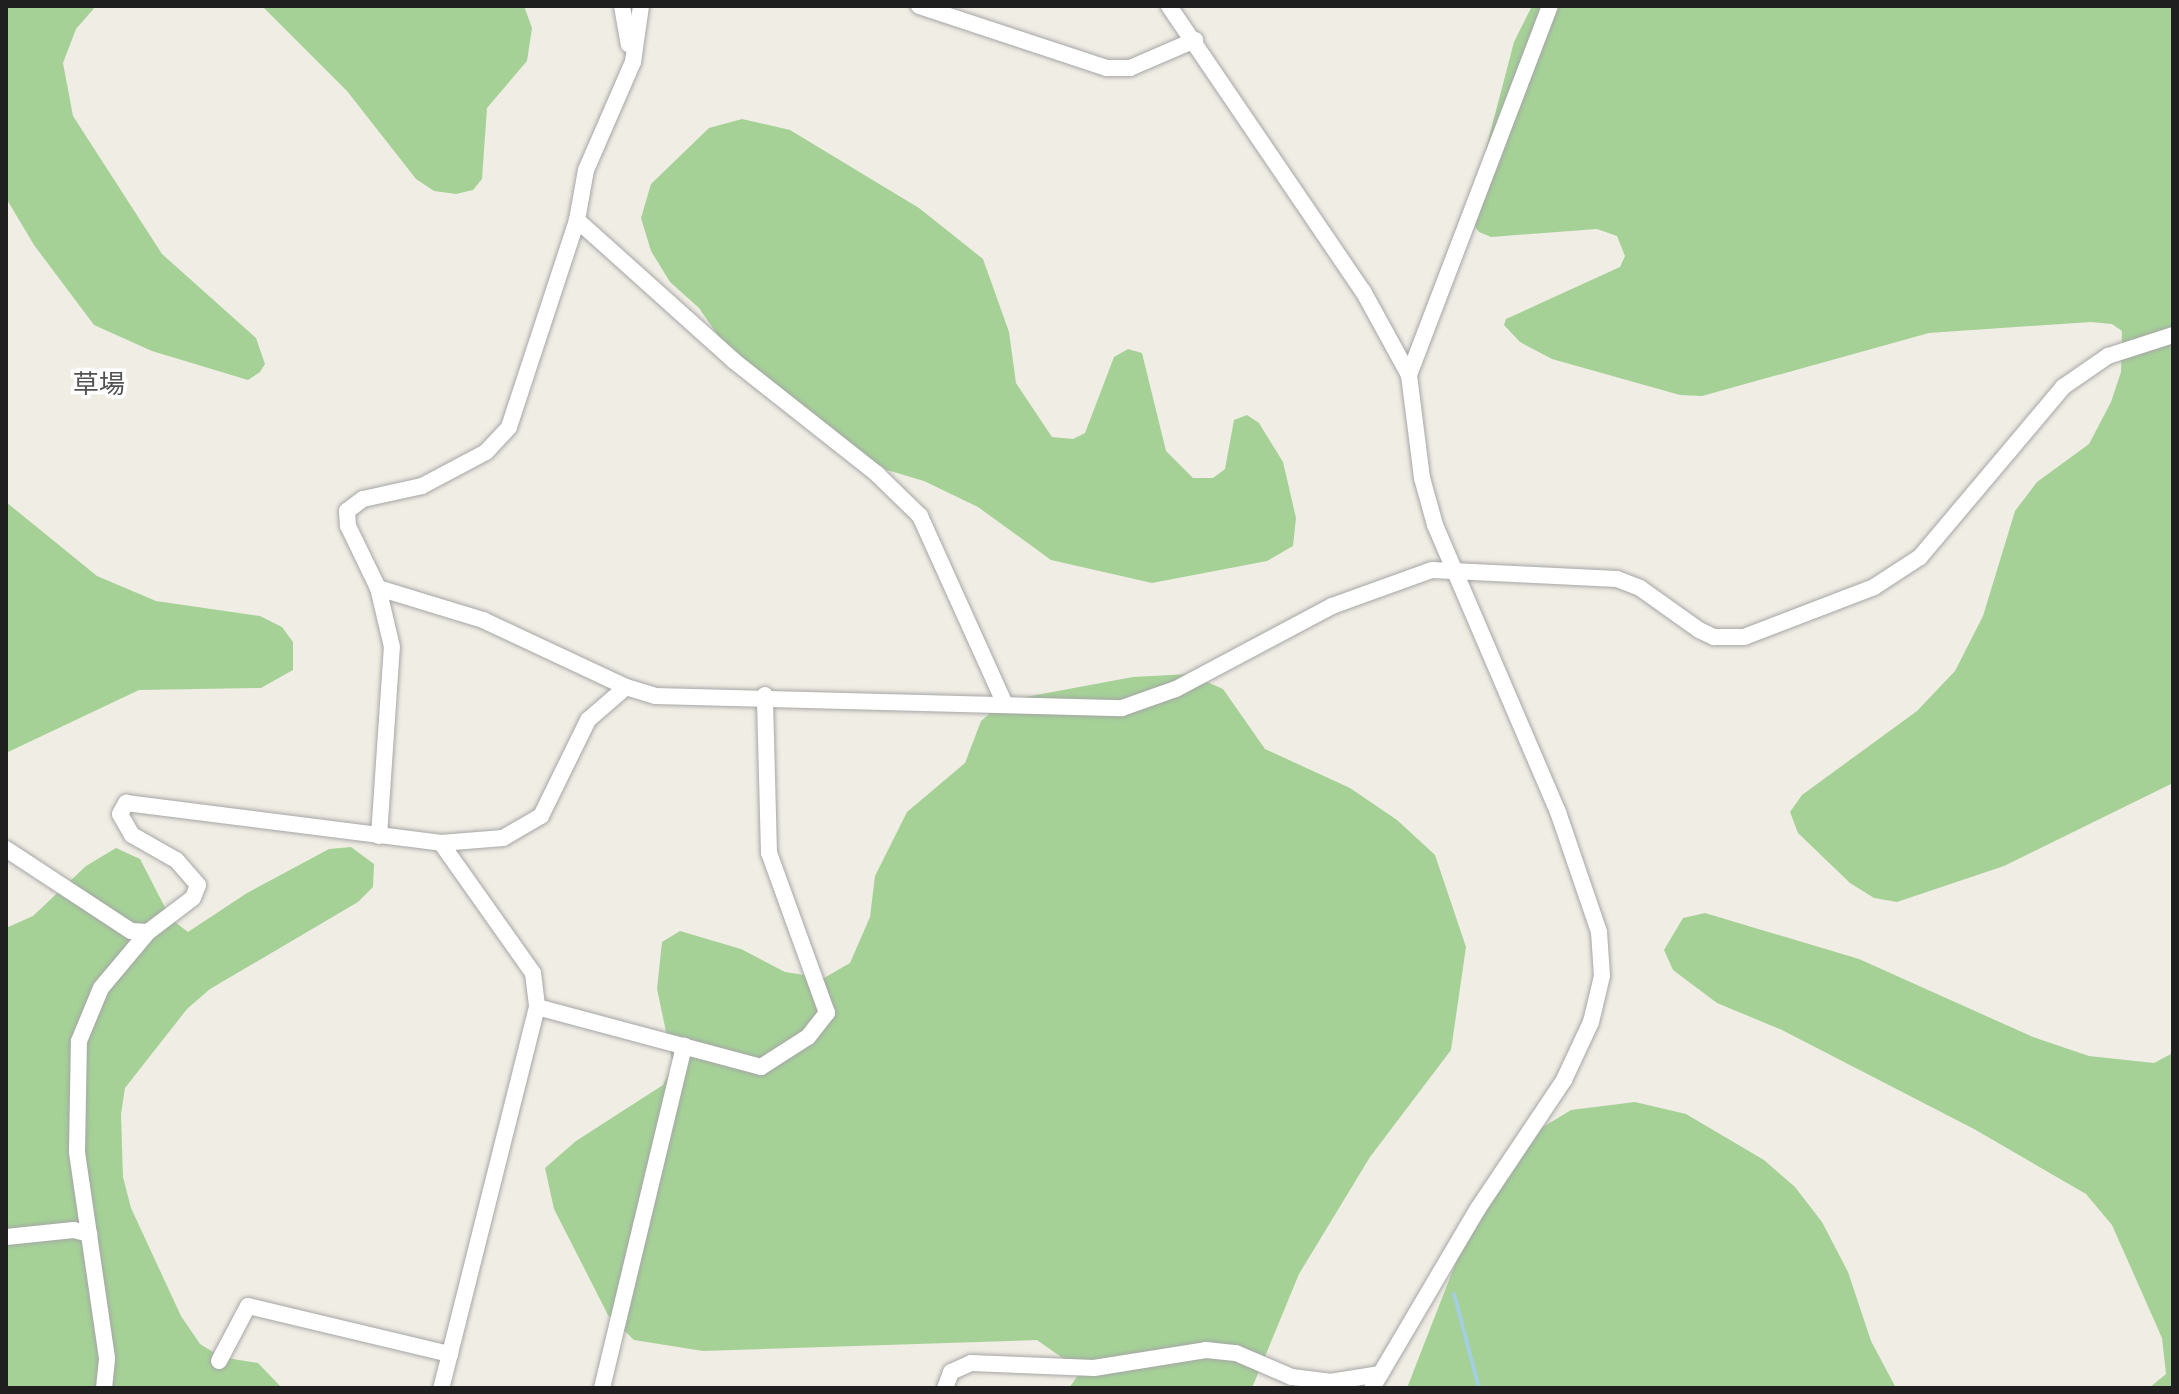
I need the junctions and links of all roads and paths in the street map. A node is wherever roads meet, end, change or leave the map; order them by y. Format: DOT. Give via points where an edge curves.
graph roads {
  1 [pos="622,6"];
  2 [pos="641,6"];
  3 [pos="919,6"];
  4 [pos="1169,6"];
  5 [pos="1550,6"];
  6 [pos="1195,40"];
  7 [pos="633,62"];
  8 [pos="577,220"];
  9 [pos="2173,335"];
  10 [pos="1409,375"];
  11 [pos="1453,569"];
  12 [pos="378,588"];
  13 [pos="626,687"];
  14 [pos="765,695"];
  15 [pos="1004,702"];
  16 [pos="379,836"];
  17 [pos="441,843"];
  18 [pos="6,849"];
  19 [pos="148,932"];
  20 [pos="537,1007"];
  21 [pos="684,1046"];
  22 [pos="89,1234"];
  23 [pos="6,1237"];
  24 [pos="450,1354"];
  25 [pos="219,1361"];
  26 [pos="1376,1381"];
  27 [pos="104,1388"];
  28 [pos="441,1388"];
  29 [pos="602,1388"];
  30 [pos="945,1388"];
  1 -- 7 [label="street"];
  2 -- 7 [label="street"];
  3 -- 6 [label="street" via="1107,68 1130,68"];
  4 -- 6 [label="street"];
  5 -- 10 [label="street"];
  6 -- 10 [label="street" via="1363,291"];
  7 -- 8 [label="street" via="586,170"];
  8 -- 12 [label="street" via="501,441 422,486 350,505 348,526"];
  8 -- 15 [label="street" via="920,516"];
  9 -- 11 [label="street" via="2108,356 2063,387 1920,557 1874,587 1766,631 1714,637 1640,588 1617,579"];
  10 -- 11 [label="street" via="1422,478"];
  11 -- 15 [label="street" via="1432,570 1332,606 1176,689 1122,708"];
  11 -- 26 [label="street" via="1586,884 1599,932 1602,976 1591,1022 1564,1080 1477,1210"];
  12 -- 13 [label="street" via="483,620"];
  12 -- 16 [label="street" via="392,647"];
  13 -- 14 [label="street" via="655,696"];
  13 -- 17 [label="street" via="588,720 541,816 503,838"];
  14 -- 15 [label="street"];
  14 -- 21 [label="street" via="769,853 827,1013 808,1037 761,1067"];
  16 -- 17 [label="street"];
  16 -- 19 [label="street" via="126,803 120,814 132,835 176,860 198,885 193,898"];
  17 -- 20 [label="street" via="533,973"];
  18 -- 19 [label="street" via="131,931"];
  19 -- 22 [label="street" via="101,988 79,1041 77,1152"];
  20 -- 21 [label="street"];
  20 -- 24 [label="street"];
  21 -- 29 [label="street"];
  22 -- 23 [label="street" via="74,1230"];
  22 -- 27 [label="street" via="107,1358"];
  24 -- 25 [label="street" via="248,1306"];
  24 -- 28 [label="street"];
  26 -- 30 [label="street" via="1292,1377 1236,1353 1206,1350 1094,1368 971,1363 951,1372"];
}
